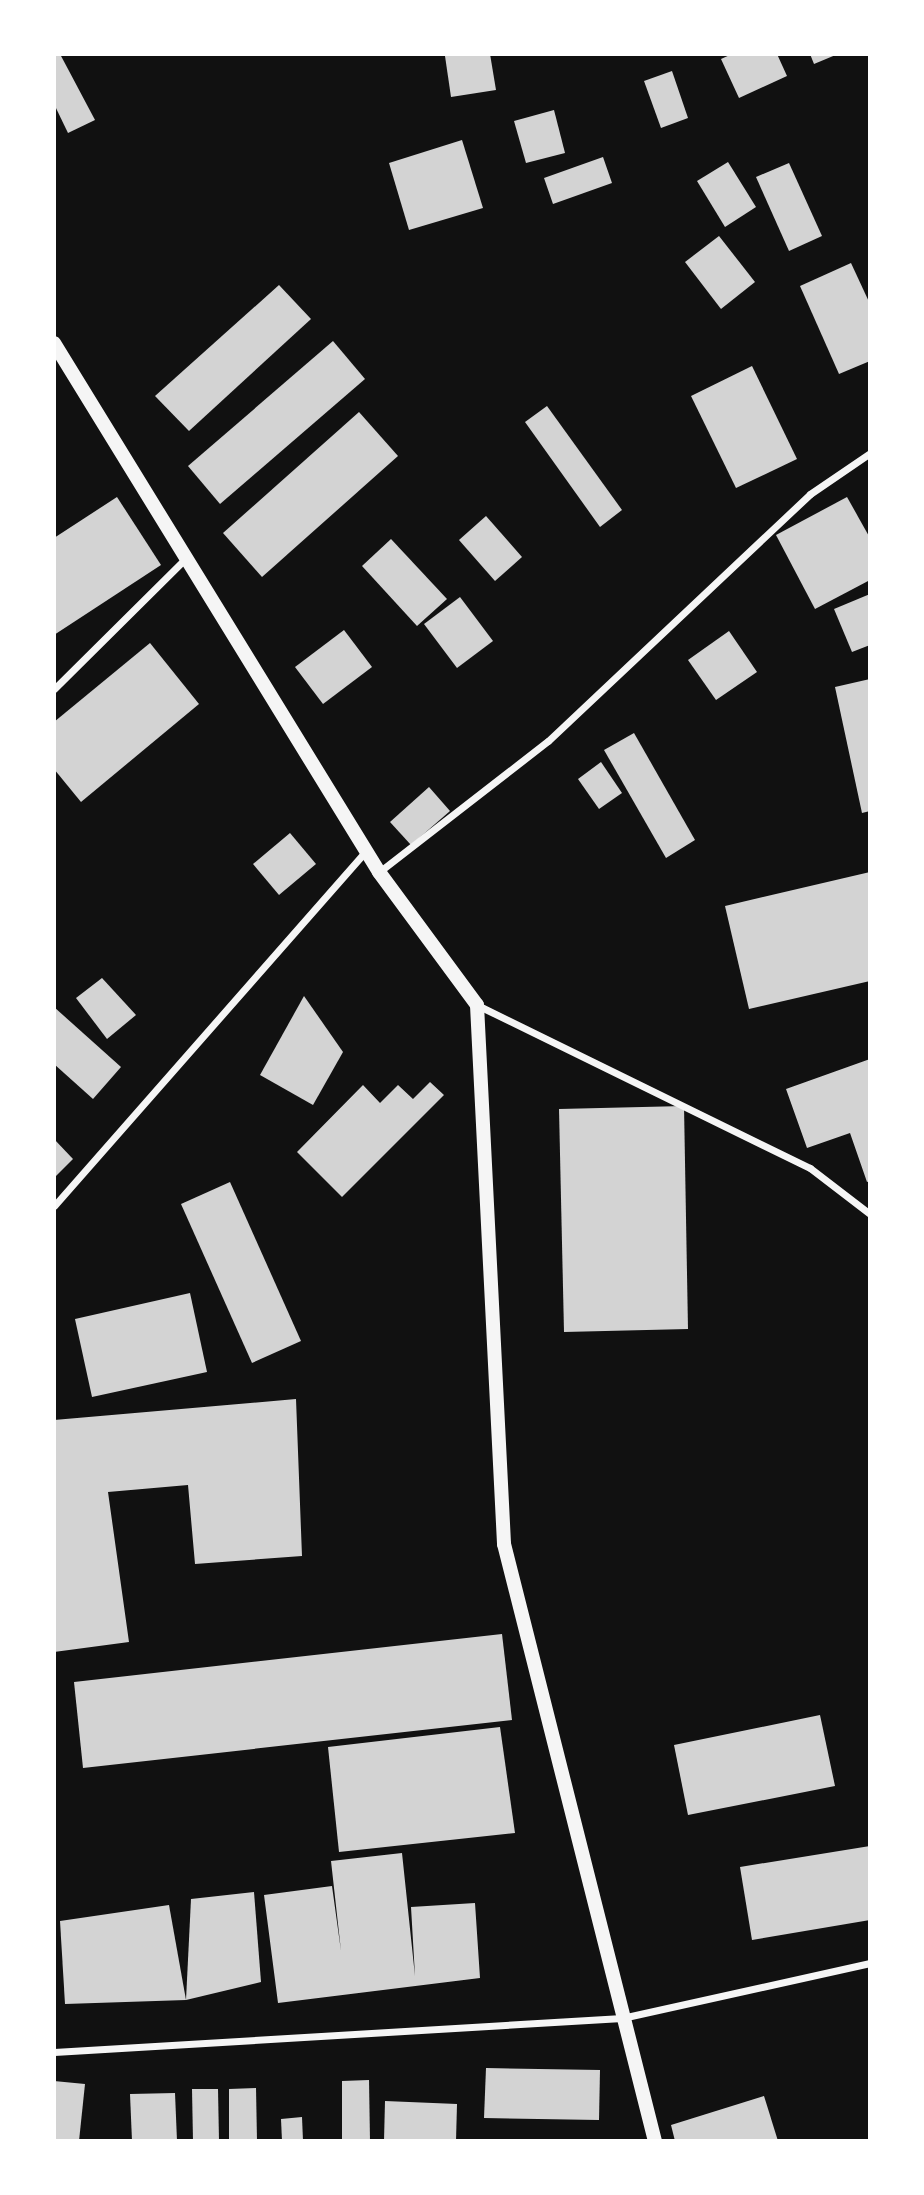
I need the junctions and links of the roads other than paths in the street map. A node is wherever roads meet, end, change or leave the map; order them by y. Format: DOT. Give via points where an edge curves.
graph roads {
  1 [pos="54,343"];
  2 [pos="870,453"];
  3 [pos="186,558"];
  4 [pos="54,689"];
  5 [pos="366,851"];
  6 [pos="379,873"];
  7 [pos="477,1005"];
  8 [pos="54,1206"];
  9 [pos="870,1214"];
  10 [pos="870,1963"];
  11 [pos="622,2018"];
  12 [pos="54,2052"];
  13 [pos="655,2141"];
  1 -- 3 [label="main road"];
  2 -- 6 [label="street" via="810,494 548,741"];
  3 -- 4 [label="street"];
  3 -- 5 [label="main road"];
  5 -- 6 [label="main road"];
  5 -- 8 [label="street"];
  6 -- 7 [label="main road"];
  7 -- 9 [label="street" via="810,1168"];
  7 -- 11 [label="main road" via="504,1544"];
  10 -- 11 [label="street"];
  11 -- 12 [label="street"];
  11 -- 13 [label="main road"];
}
